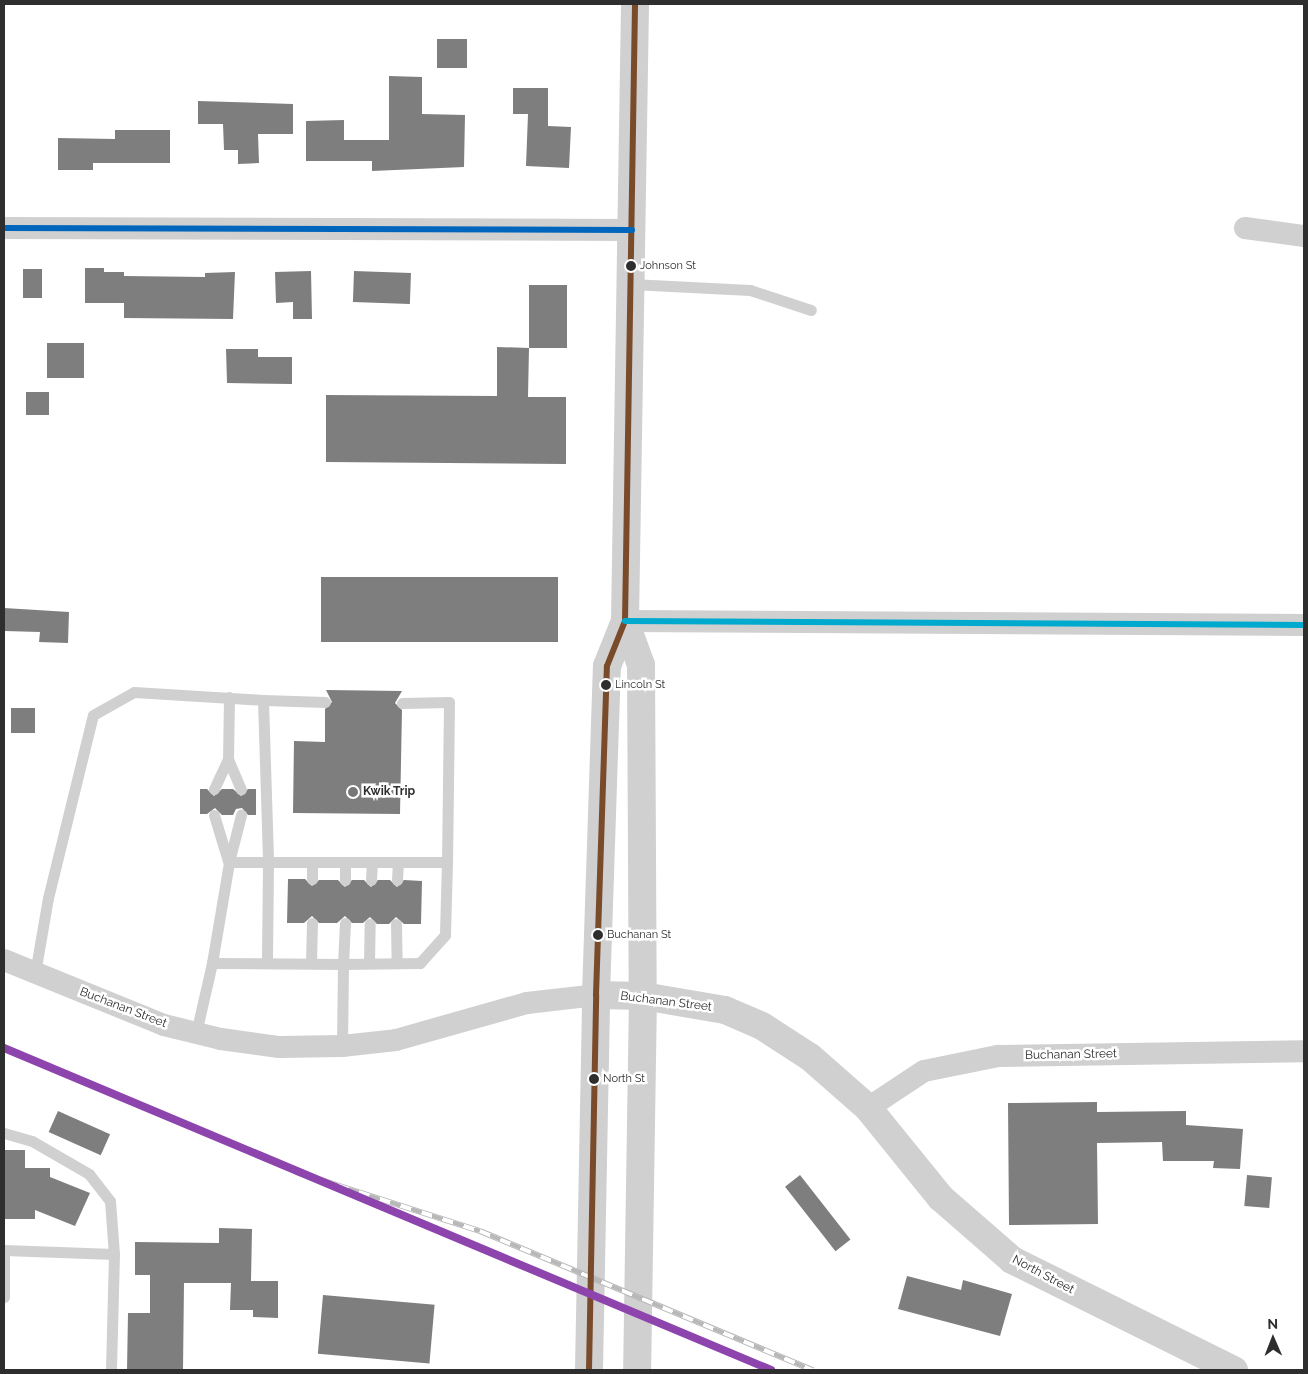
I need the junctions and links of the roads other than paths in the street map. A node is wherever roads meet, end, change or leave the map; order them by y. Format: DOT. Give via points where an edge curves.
graph roads {
  1 [pos="635,4"];
  2 [pos="4,228"];
  3 [pos="1245,228"];
  4 [pos="632,230"];
  5 [pos="1304,236"];
  6 [pos="631,284"];
  7 [pos="811,310"];
  8 [pos="625,621"];
  9 [pos="1304,625"];
  10 [pos="228,697"];
  11 [pos="263,700"];
  12 [pos="325,702"];
  13 [pos="402,703"];
  14 [pos="228,759"];
  15 [pos="214,789"];
  16 [pos="241,789"];
  17 [pos="214,814"];
  18 [pos="241,815"];
  19 [pos="228,862"];
  20 [pos="398,862"];
  21 [pos="447,862"];
  22 [pos="268,863"];
  23 [pos="312,863"];
  24 [pos="346,863"];
  25 [pos="372,863"];
  26 [pos="312,879"];
  27 [pos="346,880"];
  28 [pos="371,880"];
  29 [pos="397,880"];
  30 [pos="312,923"];
  31 [pos="344,923"];
  32 [pos="370,924"];
  33 [pos="396,924"];
  34 [pos="4,960"];
  35 [pos="267,961"];
  36 [pos="212,963"];
  37 [pos="311,963"];
  38 [pos="396,963"];
  39 [pos="343,964"];
  40 [pos="369,964"];
  41 [pos="35,972"];
  42 [pos="596,995"];
  43 [pos="643,996"];
  44 [pos="196,1033"];
  45 [pos="342,1046"];
  46 [pos="1304,1051"];
  47 [pos="868,1108"];
  48 [pos="4,1134"];
  49 [pos="4,1250"];
  50 [pos="114,1254"];
  51 [pos="4,1297"];
  52 [pos="111,1370"];
  53 [pos="589,1370"];
  54 [pos="637,1370"];
  55 [pos="1234,1370"];
  1 -- 4 [label="street"];
  2 -- 4 [label="street"];
  3 -- 5 [label="street"];
  4 -- 6 [label="street"];
  6 -- 7 [label="lane" via="750,290"];
  6 -- 8 [label="street"];
  8 -- 9 [label="street"];
  8 -- 42 [label="street" via="607,666"];
  8 -- 43 [label="street" via="641,665"];
  10 -- 11 [label="lane"];
  10 -- 14 [label="lane"];
  10 -- 41 [label="lane" via="134,692 93,715 48,898"];
  11 -- 12 [label="lane"];
  11 -- 22 [label="lane"];
  13 -- 21 [label="lane" via="449,702"];
  14 -- 15 [label="lane"];
  14 -- 16 [label="lane"];
  17 -- 19 [label="lane"];
  18 -- 19 [label="lane"];
  19 -- 22 [label="lane"];
  19 -- 36 [label="lane"];
  20 -- 21 [label="lane"];
  20 -- 25 [label="lane"];
  20 -- 29 [label="lane"];
  21 -- 38 [label="lane" via="445,935 420,963"];
  22 -- 23 [label="lane"];
  22 -- 35 [label="lane"];
  23 -- 24 [label="lane"];
  23 -- 26 [label="lane"];
  24 -- 25 [label="lane"];
  24 -- 27 [label="lane"];
  25 -- 28 [label="lane"];
  30 -- 37 [label="lane"];
  31 -- 39 [label="lane"];
  32 -- 40 [label="lane"];
  33 -- 38 [label="lane"];
  34 -- 41 [label="street, Buchanan Street"];
  35 -- 36 [label="lane"];
  35 -- 37 [label="lane"];
  36 -- 44 [label="lane"];
  37 -- 39 [label="lane"];
  38 -- 40 [label="lane"];
  39 -- 40 [label="lane"];
  39 -- 45 [label="lane"];
  41 -- 44 [label="street, Buchanan Street" via="164,1025"];
  42 -- 43 [label="street, Buchanan Street"];
  42 -- 45 [label="street, Buchanan Street" via="527,1004 396,1040"];
  42 -- 53 [label="street"];
  43 -- 47 [label="street, Buchanan Street" via="725,1010 762,1026 810,1057"];
  43 -- 54 [label="street"];
  44 -- 45 [label="street, Buchanan Street" via="279,1046"];
  46 -- 47 [label="street, Buchanan Street" via="990,1057 924,1071"];
  47 -- 55 [label="street, North Street" via="941,1198 1012,1260"];
  48 -- 50 [label="lane" via="32,1141 89,1174 110,1201"];
  49 -- 50 [label="lane"];
  49 -- 51 [label="lane"];
  50 -- 52 [label="lane"];
}
